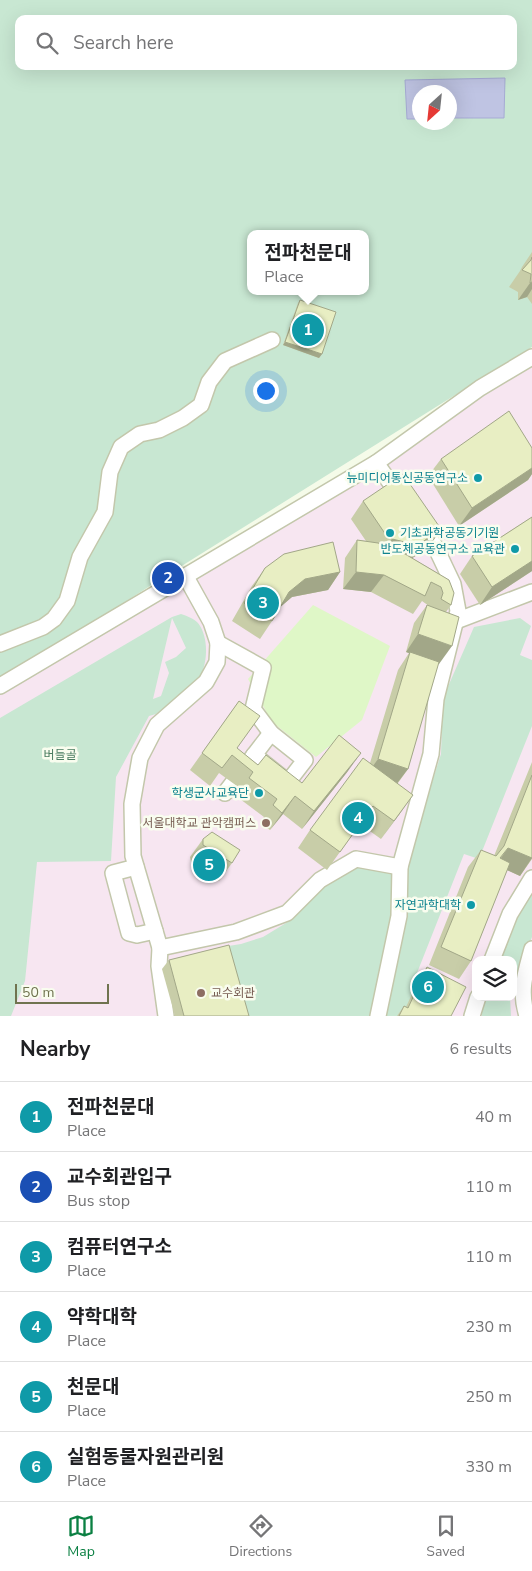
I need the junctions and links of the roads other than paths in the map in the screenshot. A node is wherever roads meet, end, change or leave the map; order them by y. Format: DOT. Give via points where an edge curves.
graph roads {
  1 [pos="272,340"];
  2 [pos="532,357"];
  3 [pos="376,464"];
  4 [pos="186,577"];
  5 [pos="532,592"];
  6 [pos="456,621"];
  7 [pos="218,643"];
  8 [pos="0,644"];
  9 [pos="0,686"];
  10 [pos="271,733"];
  11 [pos="254,755"];
  12 [pos="225,793"];
  13 [pos="136,867"];
  14 [pos="400,867"];
  15 [pos="532,878"];
  16 [pos="155,931"];
  17 [pos="160,948"];
  18 [pos="532,949"];
  19 [pos="494,956"];
  20 [pos="477,1001"];
  21 [pos="166,1016"];
  22 [pos="378,1016"];
  23 [pos="472,1016"];
  24 [pos="527,1016"];
  1 -- 8 [label="lane" via="225,361 209,382 201,405 183,418 159,430 140,434 121,447 110,472 106,512 80,557 67,601 54,619 42,627"];
  2 -- 3 [label="lane" via="480,388"];
  3 -- 4 [label="lane"];
  3 -- 6 [label="lane" via="435,546 453,584 458,611"];
  4 -- 7 [label="lane" via="211,622"];
  4 -- 9 [label="lane"];
  5 -- 6 [label="lane"];
  6 -- 14 [label="lane" via="436,699 431,754"];
  7 -- 10 [label="lane" via="263,668 254,709"];
  7 -- 13 [label="lane" via="217,662 206,682 157,725 140,758 132,804"];
  10 -- 11 [label="lane"];
  10 -- 11 [label="lane" via="304,760 288,782"];
  11 -- 12 [label="lane"];
  13 -- 16 [label="lane"];
  13 -- 16 [label="lane" via="113,873 129,933 136,935"];
  14 -- 17 [label="lane" via="356,859 320,880 287,913 236,932"];
  14 -- 22 [label="lane" via="399,916"];
  15 -- 19 [label="lane" via="510,914"];
  16 -- 17 [label="lane"];
  17 -- 21 [label="lane" via="159,966"];
  18 -- 24 [label="lane" via="521,998"];
  20 -- 23 [label="lane"];
}
